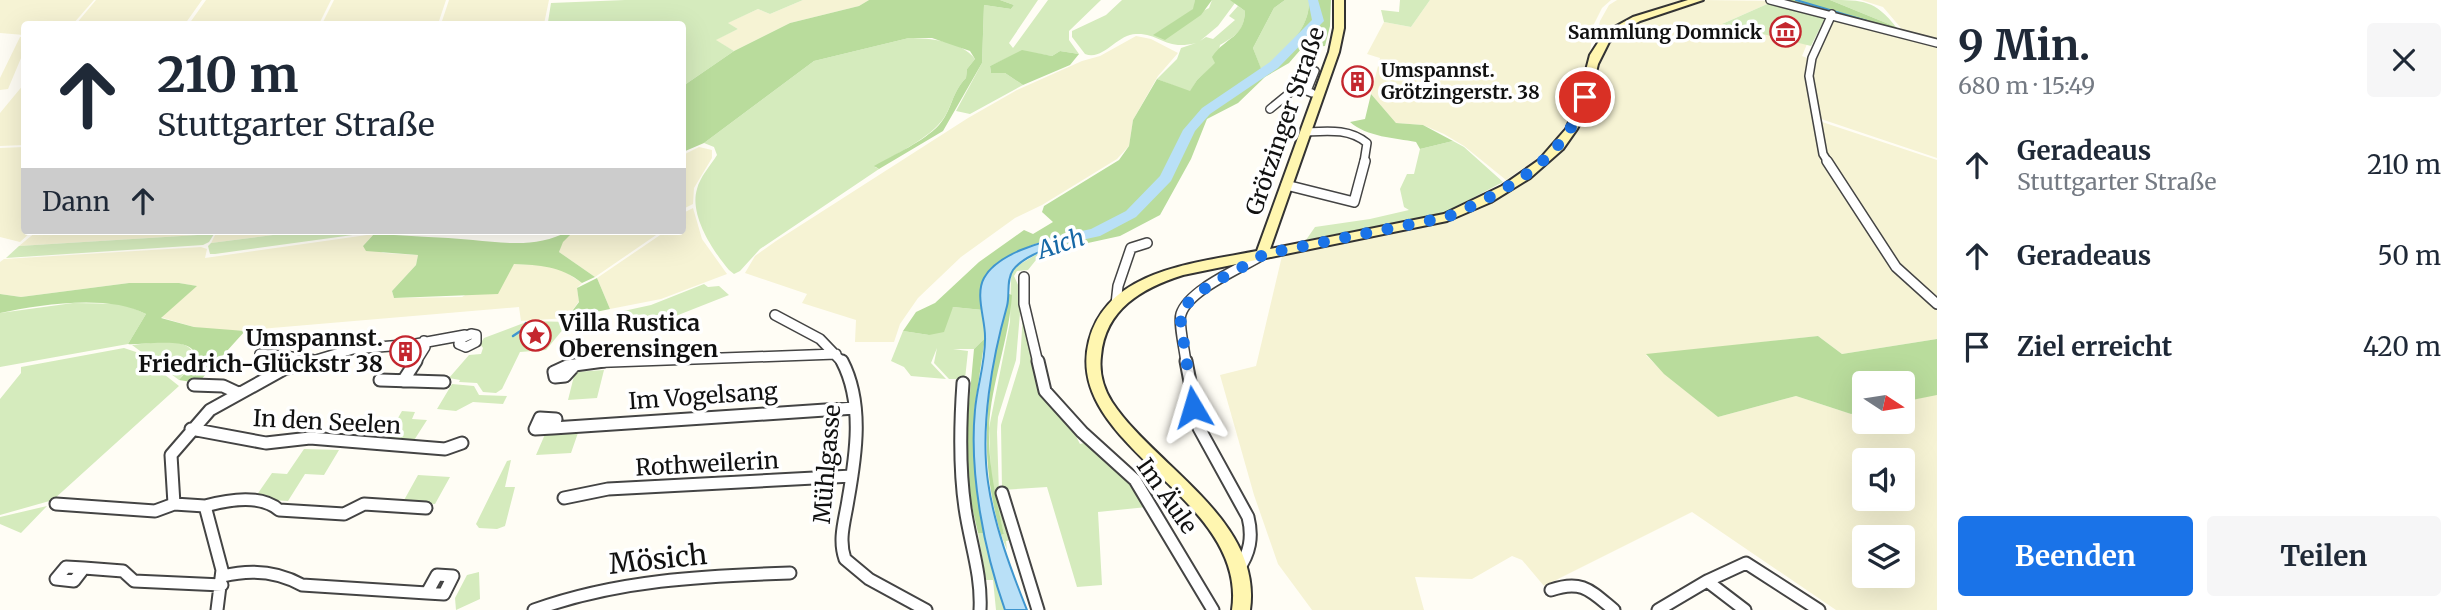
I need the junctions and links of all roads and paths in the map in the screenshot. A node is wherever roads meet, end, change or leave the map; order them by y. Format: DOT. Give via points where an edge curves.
graph roads {
  1 [pos="1339,0"];
  2 [pos="1698,0"];
  3 [pos="1770,0"];
  4 [pos="1832,14"];
  5 [pos="1937,44"];
  6 [pos="1315,71"];
  7 [pos="1313,93"];
  8 [pos="1270,109"];
  9 [pos="1305,132"];
  10 [pos="1286,186"];
  11 [pos="1147,243"];
  12 [pos="1264,254"];
  13 [pos="1024,277"];
  14 [pos="1116,304"];
  15 [pos="1937,304"];
  16 [pos="1033,313"];
  17 [pos="775,315"];
  18 [pos="465,335"];
  19 [pos="424,341"];
  20 [pos="1035,346"];
  21 [pos="260,354"];
  22 [pos="837,354"];
  23 [pos="299,363"];
  24 [pos="575,365"];
  25 [pos="380,380"];
  26 [pos="403,381"];
  27 [pos="444,382"];
  28 [pos="963,383"];
  29 [pos="194,385"];
  30 [pos="238,393"];
  31 [pos="855,408"];
  32 [pos="191,429"];
  33 [pos="554,429"];
  34 [pos="461,443"];
  35 [pos="852,476"];
  36 [pos="1002,493"];
  37 [pos="564,498"];
  38 [pos="56,504"];
  39 [pos="174,504"];
  40 [pos="205,506"];
  41 [pos="426,508"];
  42 [pos="84,568"];
  43 [pos="1238,570"];
  44 [pos="790,573"];
  45 [pos="222,581"];
  46 [pos="1707,581"];
  47 [pos="1551,590"];
  48 [pos="427,593"];
  49 [pos="217,610"];
  50 [pos="534,610"];
  51 [pos="926,610"];
  52 [pos="980,610"];
  53 [pos="1038,610"];
  54 [pos="1213,610"];
  55 [pos="1241,610"];
  56 [pos="1614,610"];
  57 [pos="1658,610"];
  58 [pos="1745,610"];
  59 [pos="1819,610"];
  1 -- 7 [label="main road, Grötzinger Straße" via="1338,38"];
  2 -- 12 [label="main road" via="1641,17 1605,40 1597,50 1574,125 1555,151 1521,177 1447,217"];
  3 -- 4 [label="street"];
  4 -- 5 [label="street"];
  4 -- 15 [label="street" via="1808,76 1823,154 1896,267"];
  6 -- 7 [label="street"];
  7 -- 8 [label="street" via="1292,91"];
  7 -- 9 [label="main road, Grötzinger Straße"];
  9 -- 10 [label="main road, Grötzinger Straße"];
  9 -- 10 [label="street" via="1337,131 1367,143 1354,202"];
  10 -- 12 [label="main road, Grötzinger Straße"];
  11 -- 14 [label="street" via="1131,248"];
  12 -- 14 [label="main road" via="1163,276"];
  12 -- 43 [label="street" via="1195,295 1184,304 1180,316 1199,429 1251,529 1245,561"];
  13 -- 20 [label="street, Im Äule" via="1024,304"];
  14 -- 43 [label="main road" via="1099,329 1093,350 1098,389 1123,426 1215,524"];
  16 -- 20 [label="street, Im Äule"];
  17 -- 22 [label="street, Mühlgasse"];
  18 -- 19 [label="street"];
  19 -- 23 [label="street" via="353,349"];
  19 -- 26 [label="street" via="425,347"];
  20 -- 54 [label="street, Im Äule" via="1041,380 1051,399 1135,480"];
  21 -- 23 [label="street" via="292,357"];
  22 -- 24 [label="street"];
  22 -- 31 [label="street, Mühlgasse" via="849,374"];
  23 -- 30 [label="street"];
  25 -- 26 [label="street"];
  26 -- 27 [label="street"];
  28 -- 52 [label="street" via="961,475 979,574"];
  29 -- 30 [label="street" via="222,385"];
  30 -- 32 [label="street" via="210,410"];
  31 -- 33 [label="street, Im Vogelsang"];
  31 -- 35 [label="street, Mühlgasse"];
  32 -- 34 [label="street, In den Seelen" via="238,439 295,443 310,438 445,449"];
  32 -- 39 [label="street" via="170,455"];
  35 -- 37 [label="street, Rothweilerin" via="607,489"];
  35 -- 51 [label="street, Mühlgasse" via="842,542 845,559"];
  36 -- 53 [label="street"];
  38 -- 39 [label="street" via="155,511"];
  39 -- 40 [label="street"];
  40 -- 41 [label="street" via="228,500 271,503 279,510 344,514 365,505"];
  40 -- 45 [label="street"];
  42 -- 45 [label="street" via="123,571 134,581"];
  43 -- 55 [label="main road"];
  44 -- 50 [label="street, Mösich" via="653,581 577,595"];
  45 -- 48 [label="street" via="245,571 287,575 302,584"];
  45 -- 49 [label="street"];
  46 -- 57 [label="street"];
  46 -- 58 [label="street"];
  46 -- 59 [label="street" via="1746,563"];
  47 -- 56 [label="street" via="1577,583"];
}
